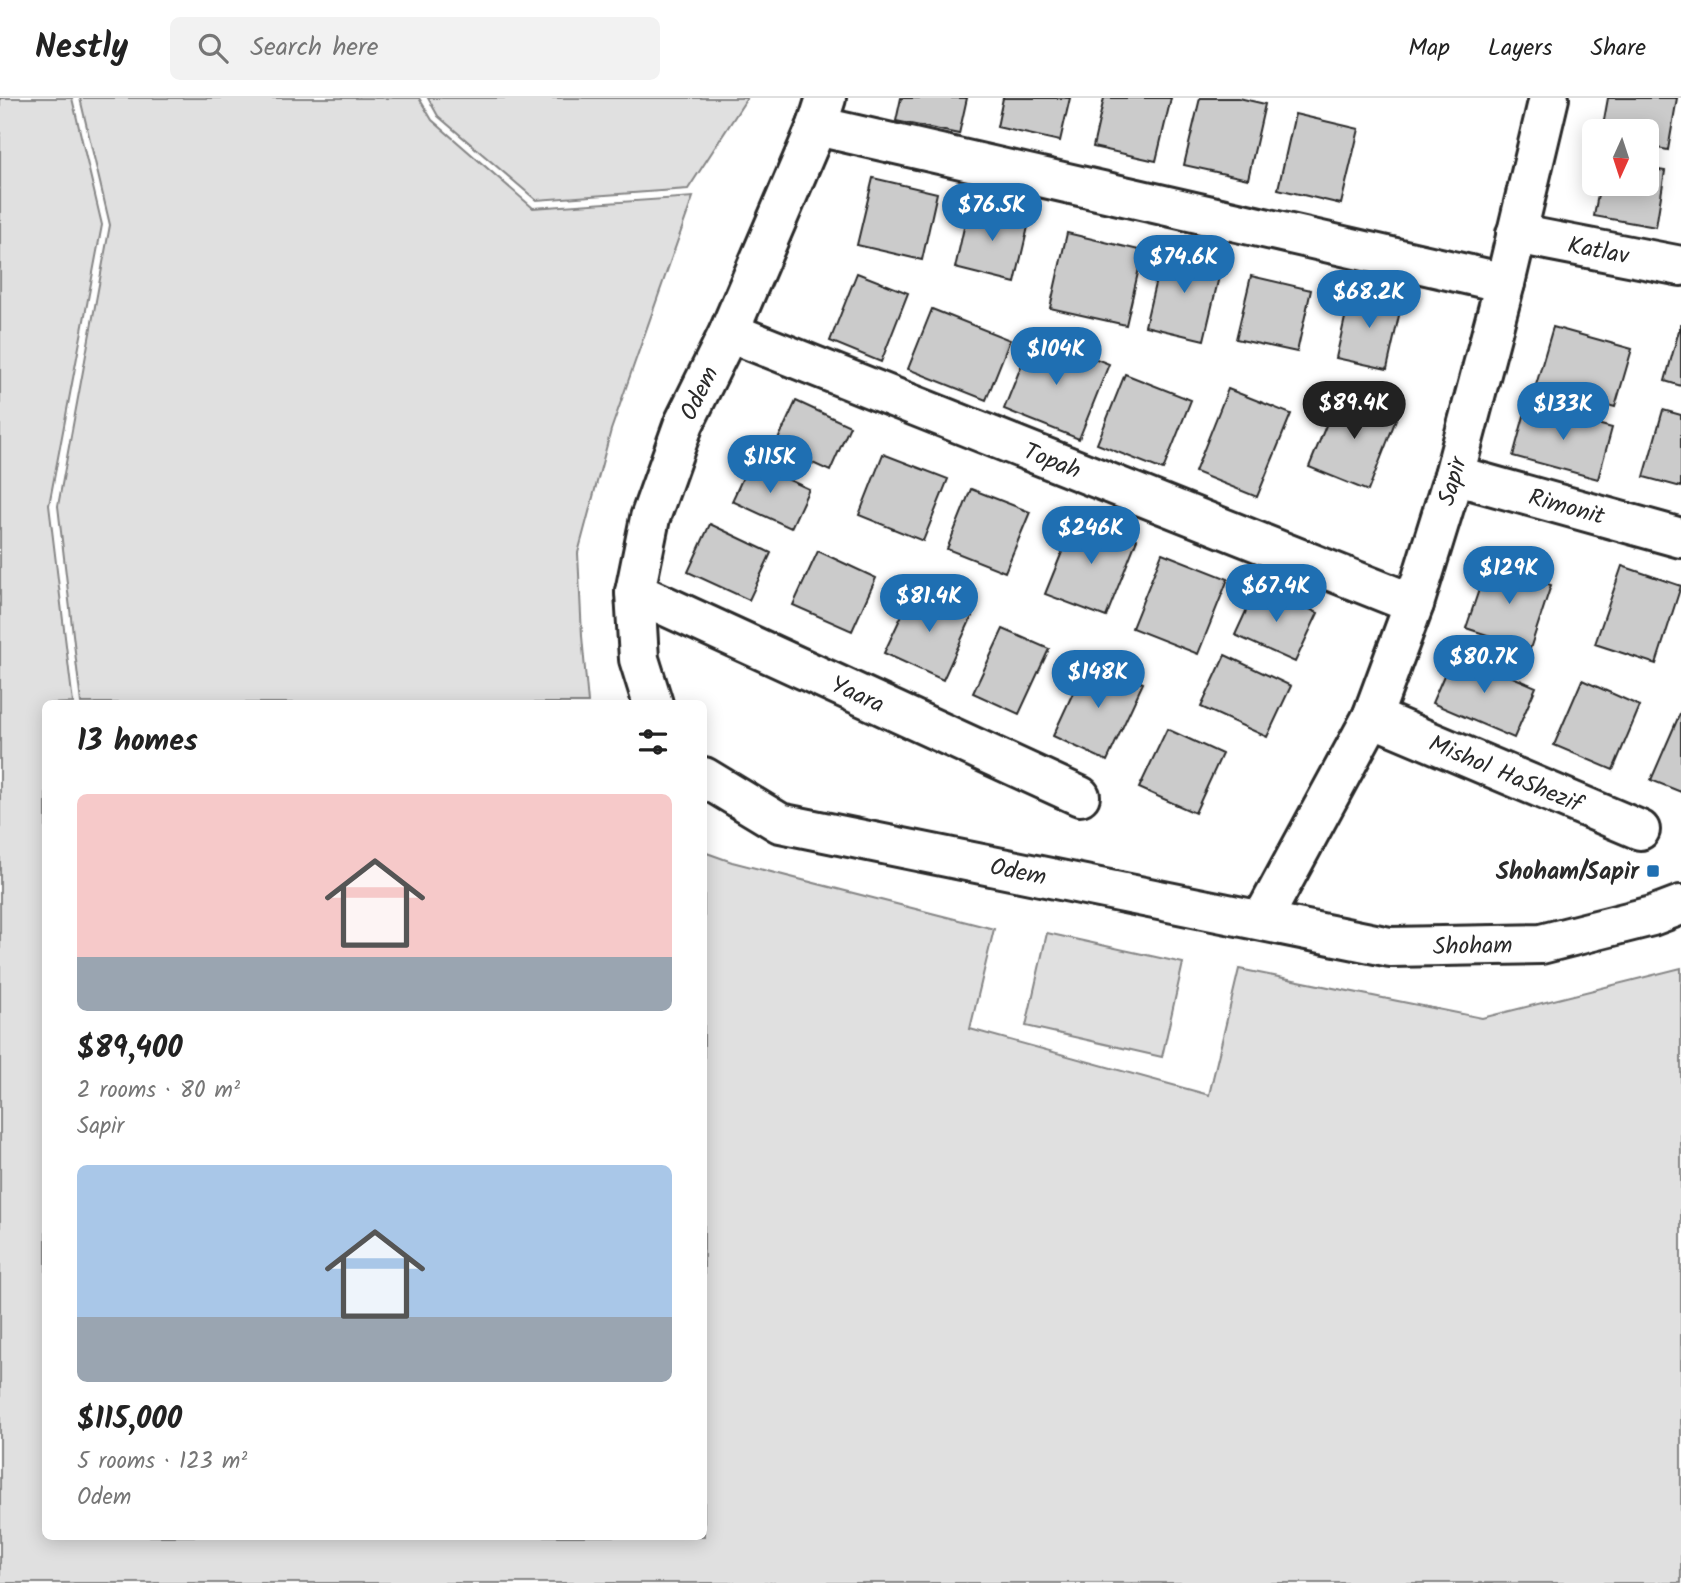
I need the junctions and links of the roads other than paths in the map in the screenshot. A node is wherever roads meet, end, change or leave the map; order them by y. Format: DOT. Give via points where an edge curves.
graph roads {
  1 [pos="1549,98"];
  2 [pos="821,112"];
  3 [pos="1516,234"];
  4 [pos="1681,266"];
  5 [pos="1505,283"];
  6 [pos="729,332"];
  7 [pos="1454,475"];
  8 [pos="1681,538"];
  9 [pos="635,592"];
  10 [pos="1414,604"];
  11 [pos="652,700"];
  12 [pos="1372,717"];
  13 [pos="707,779"];
  14 [pos="1080,796"];
  15 [pos="1640,830"];
  16 [pos="1681,905"];
  17 [pos="1262,920"];
  1 -- 3 [label="street, Sapir"];
  2 -- 5 [label="street"];
  2 -- 6 [label="street, Odem"];
  3 -- 4 [label="street, Katlav"];
  3 -- 5 [label="street, Sapir"];
  5 -- 7 [label="street, Sapir"];
  6 -- 9 [label="street, Odem" via="684,423 650,518"];
  6 -- 10 [label="street, Topah"];
  7 -- 8 [label="street, Rimonit"];
  7 -- 10 [label="street, Sapir"];
  9 -- 11 [label="street, Odem" via="639,659"];
  9 -- 14 [label="street, Yaara"];
  10 -- 12 [label="street, Sapir"];
  12 -- 15 [label="street, Mishol HaShezif"];
  12 -- 17 [label="street, Sapir"];
  13 -- 17 [label="street, Odem" via="780,823"];
  16 -- 17 [label="street, Shoham" via="1541,944 1390,947"];
}
